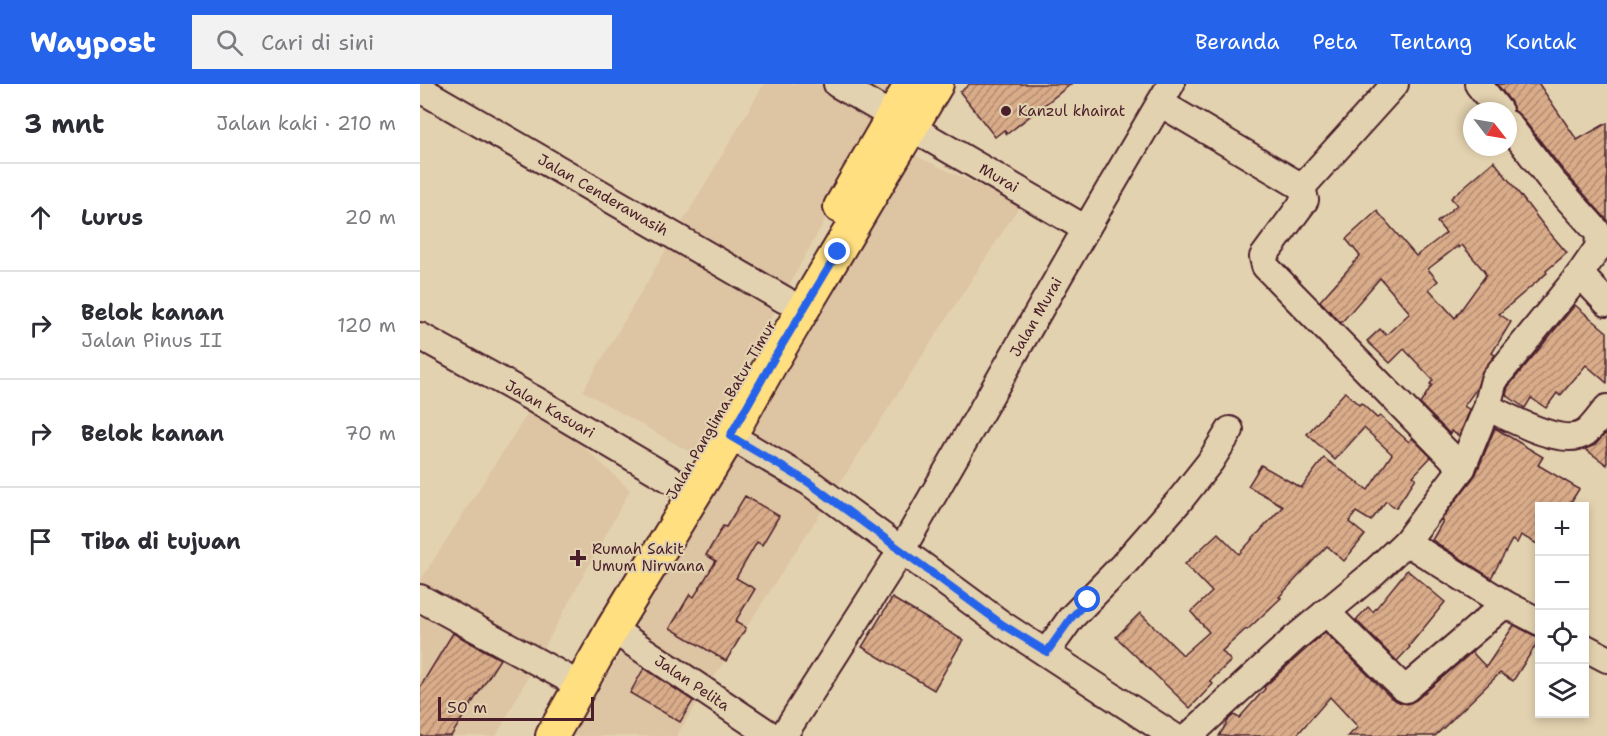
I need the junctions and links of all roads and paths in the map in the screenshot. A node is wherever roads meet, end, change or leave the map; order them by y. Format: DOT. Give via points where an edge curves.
graph roads {
  1 [pos="837,84"];
  2 [pos="911,84"];
  3 [pos="937,84"];
  4 [pos="1395,84"];
  5 [pos="1478,84"];
  6 [pos="420,89"];
  7 [pos="1166,93"];
  8 [pos="1491,102"];
  9 [pos="902,122"];
  10 [pos="1517,135"];
  11 [pos="1302,187"];
  12 [pos="1086,229"];
  13 [pos="829,247"];
  14 [pos="1580,274"];
  15 [pos="785,300"];
  16 [pos="1607,303"];
  17 [pos="420,336"];
  18 [pos="1487,407"];
  19 [pos="1607,408"];
  20 [pos="1230,430"];
  21 [pos="730,436"];
  22 [pos="1462,468"];
  23 [pos="678,484"];
  24 [pos="1406,542"];
  25 [pos="901,551"];
  26 [pos="420,598"];
  27 [pos="1505,604"];
  28 [pos="1326,612"];
  29 [pos="1535,620"];
  30 [pos="612,629"];
  31 [pos="1589,650"];
  32 [pos="1047,652"];
  33 [pos="1607,659"];
  34 [pos="565,677"];
  35 [pos="771,735"];
  36 [pos="530,736"];
  37 [pos="552,736"];
  38 [pos="1173,736"];
  39 [pos="1189,736"];
  1 -- 9 [label="street, Murai"];
  2 -- 9 [label="main road, Jalan Panglima Batur Timur"];
  3 -- 9 [label="main road, Jalan Panglima Batur Timur"];
  4 -- 11 [label="street"];
  5 -- 8 [label="street"];
  6 -- 15 [label="street, Jalan Cenderawasih"];
  7 -- 11 [label="street"];
  7 -- 12 [label="street, Jalan Murai"];
  9 -- 12 [label="street, Murai"];
  9 -- 13 [label="main road, Jalan Panglima Batur Timur"];
  10 -- 14 [label="street" via="1599,236 1598,248"];
  11 -- 22 [label="street" via="1305,200 1263,257 1264,264"];
  12 -- 25 [label="street, Jalan Murai"];
  13 -- 15 [label="main road, Jalan Panglima Batur Timur"];
  13 -- 21 [label="main road, Jalan Panglima Batur Timur"];
  14 -- 16 [label="street"];
  14 -- 18 [label="street" via="1494,380"];
  15 -- 23 [label="main road, Jalan Panglima Batur Timur"];
  17 -- 23 [label="street, Jalan Kasuari"];
  18 -- 19 [label="street" via="1528,428 1564,436 1584,433"];
  18 -- 22 [label="street"];
  20 -- 32 [label="street" via="1180,500 1071,618"];
  21 -- 25 [label="street" via="808,482"];
  21 -- 30 [label="main road, Jalan Panglima Batur Timur"];
  22 -- 24 [label="street"];
  23 -- 34 [label="main road, Jalan Panglima Batur Timur"];
  24 -- 27 [label="street"];
  24 -- 28 [label="street"];
  25 -- 32 [label="street"];
  25 -- 35 [label="street, Jalan Murai"];
  26 -- 34 [label="street"];
  27 -- 28 [label="street" via="1406,689"];
  27 -- 29 [label="street"];
  28 -- 39 [label="street"];
  30 -- 35 [label="street, Jalan Pelita"];
  30 -- 37 [label="main road, Jalan Panglima Batur Timur"];
  31 -- 33 [label="street"];
  32 -- 38 [label="street"];
  34 -- 36 [label="main road, Jalan Panglima Batur Timur"];
}
